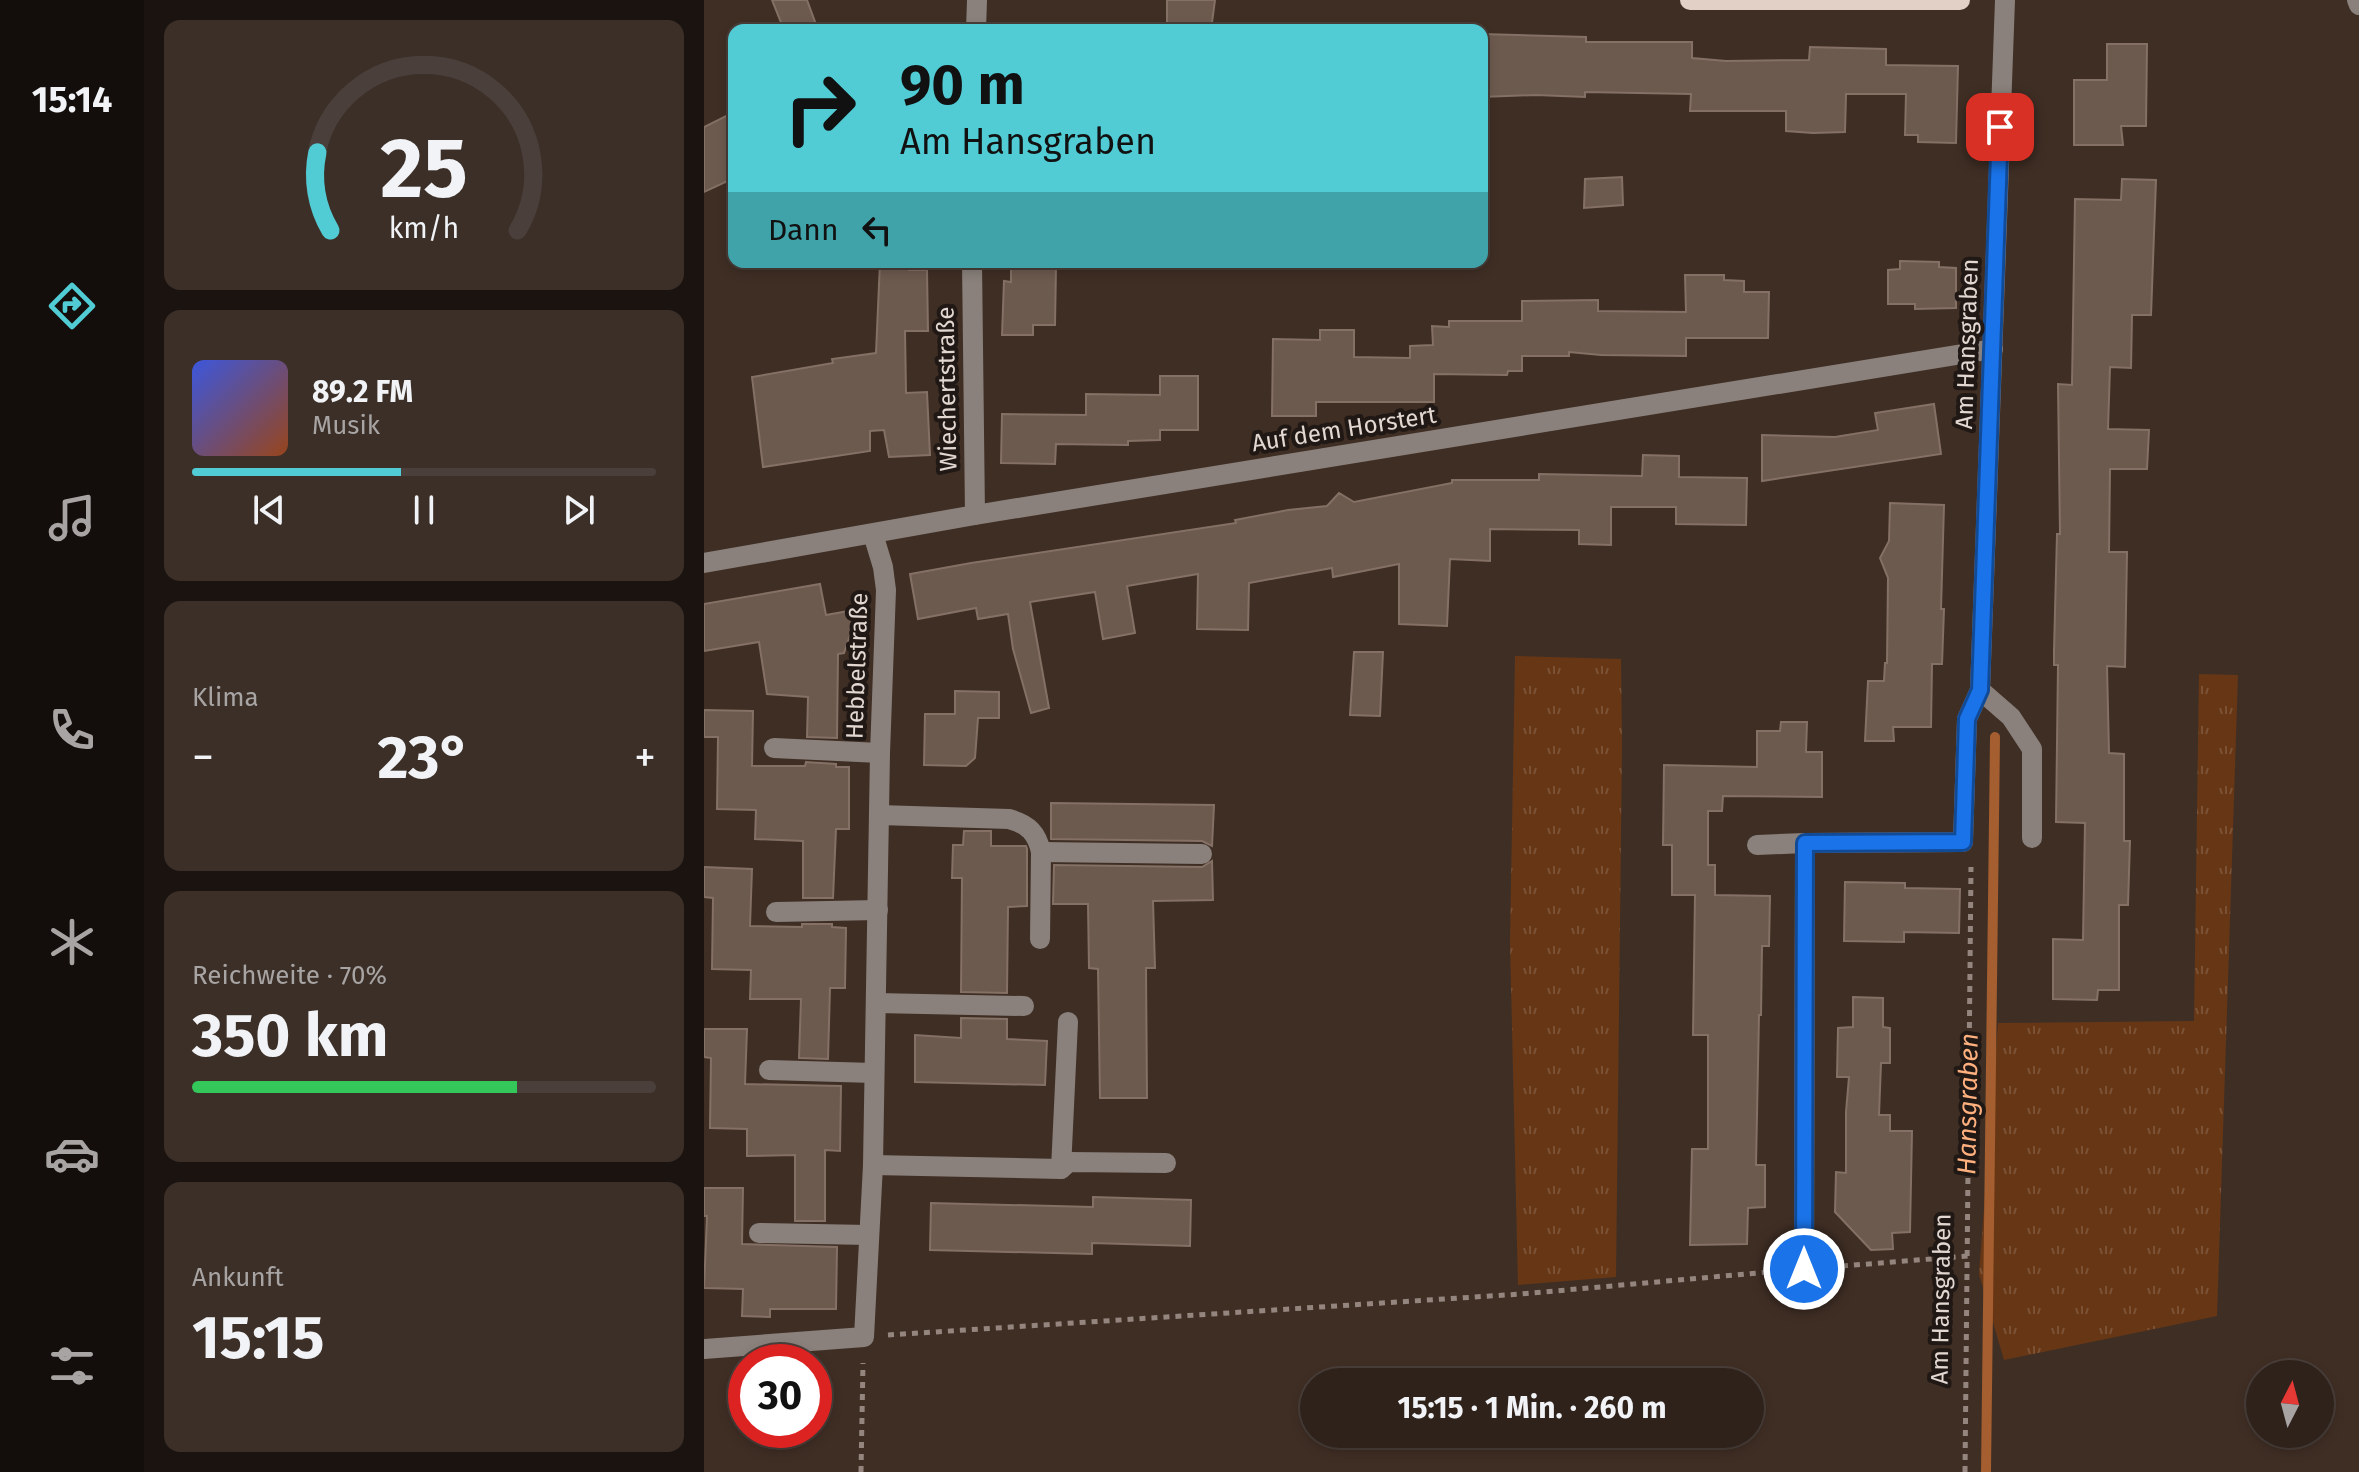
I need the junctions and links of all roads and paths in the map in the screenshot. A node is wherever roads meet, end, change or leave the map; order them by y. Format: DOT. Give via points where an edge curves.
graph roads {
  1 [pos="977,0"];
  2 [pos="1690,0"];
  3 [pos="1960,0"];
  4 [pos="2005,0"];
  5 [pos="976,24"];
  6 [pos="972,268"];
  7 [pos="1993,349"];
  8 [pos="975,515"];
  9 [pos="873,534"];
  10 [pos="704,563"];
  11 [pos="1980,690"];
  12 [pos="774,748"];
  13 [pos="880,753"];
  14 [pos="879,815"];
  15 [pos="2032,838"];
  16 [pos="1963,842"];
  17 [pos="1805,843"];
  18 [pos="1757,845"];
  19 [pos="1041,852"];
  20 [pos="1202,854"];
  21 [pos="878,910"];
  22 [pos="776,912"];
  23 [pos="1040,939"];
  24 [pos="876,1003"];
  25 [pos="1024,1006"];
  26 [pos="1068,1022"];
  27 [pos="769,1070"];
  28 [pos="874,1073"];
  29 [pos="1166,1163"];
  30 [pos="873,1165"];
  31 [pos="1061,1169"];
  32 [pos="759,1233"];
  33 [pos="869,1235"];
  34 [pos="1968,1256"];
  35 [pos="1804,1269"];
  36 [pos="864,1337"];
  37 [pos="704,1349"];
  38 [pos="861,1472"];
  39 [pos="1965,1472"];
  1 -- 5 [label="street"];
  2 -- 3 [label="main road"];
  4 -- 7 [label="street, Am Hansgraben"];
  6 -- 8 [label="street, Wiechertstraße"];
  7 -- 8 [label="street, Auf dem Horstert"];
  7 -- 11 [label="street, Am Hansgraben"];
  8 -- 9 [label="street, Auf dem Horstert"];
  9 -- 10 [label="street, Auf dem Horstert"];
  9 -- 13 [label="street, Hebbelstraße" via="886,590"];
  11 -- 15 [label="street" via="2011,717 2032,749"];
  11 -- 16 [label="street, Am Hansgraben" via="1967,719"];
  12 -- 13 [label="street, Hebbelstraße"];
  13 -- 14 [label="street, Hebbelstraße"];
  14 -- 19 [label="street" via="1009,819 1031,830"];
  14 -- 21 [label="street, Hebbelstraße"];
  16 -- 17 [label="street"];
  16 -- 34 [label="path, Am Hansgraben" via="1971,850"];
  17 -- 18 [label="street"];
  17 -- 35 [label="street"];
  19 -- 20 [label="street"];
  19 -- 23 [label="street"];
  21 -- 22 [label="street"];
  21 -- 24 [label="street, Hebbelstraße"];
  24 -- 25 [label="street"];
  24 -- 28 [label="street, Hebbelstraße"];
  26 -- 31 [label="street"];
  27 -- 28 [label="street"];
  28 -- 30 [label="street, Hebbelstraße"];
  29 -- 31 [label="street" via="1069,1162"];
  30 -- 31 [label="street"];
  30 -- 33 [label="street, Hebbelstraße"];
  32 -- 33 [label="street"];
  33 -- 36 [label="street, Hebbelstraße"];
  34 -- 35 [label="path"];
  34 -- 39 [label="path, Am Hansgraben"];
  35 -- 36 [label="path" via="1521,1294"];
  36 -- 37 [label="street"];
  36 -- 38 [label="path"];
}
